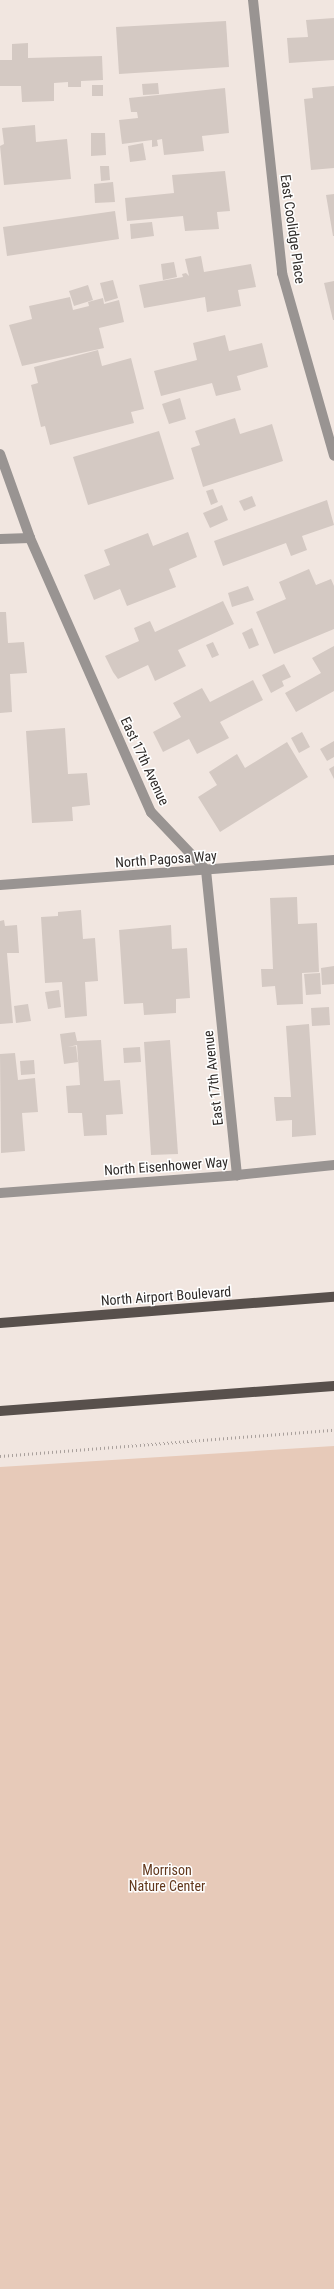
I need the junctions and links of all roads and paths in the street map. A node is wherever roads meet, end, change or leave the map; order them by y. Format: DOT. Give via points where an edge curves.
graph roads {
  1 [pos="253,0"];
  2 [pos="0,454"];
  3 [pos="334,456"];
  4 [pos="30,538"];
  5 [pos="0,539"];
  6 [pos="334,860"];
  7 [pos="206,870"];
  8 [pos="0,885"];
  9 [pos="334,1165"];
  10 [pos="237,1175"];
  11 [pos="0,1193"];
  12 [pos="334,1297"];
  13 [pos="0,1323"];
  14 [pos="334,1386"];
  15 [pos="0,1411"];
  16 [pos="334,1430"];
  17 [pos="0,1456"];
  1 -- 3 [label="street, East Coolidge Place" via="282,273"];
  2 -- 4 [label="street, East 17th Avenue"];
  4 -- 5 [label="street"];
  4 -- 7 [label="street, East 17th Avenue" via="151,812"];
  6 -- 7 [label="street, North Pagosa Way"];
  7 -- 8 [label="street, North Pagosa Way"];
  7 -- 10 [label="street, East 17th Avenue"];
  9 -- 10 [label="street, North Eisenhower Way"];
  10 -- 11 [label="street, North Eisenhower Way"];
  12 -- 13 [label="main road, North Airport Boulevard"];
  14 -- 15 [label="main road"];
  16 -- 17 [label="path"];
}
